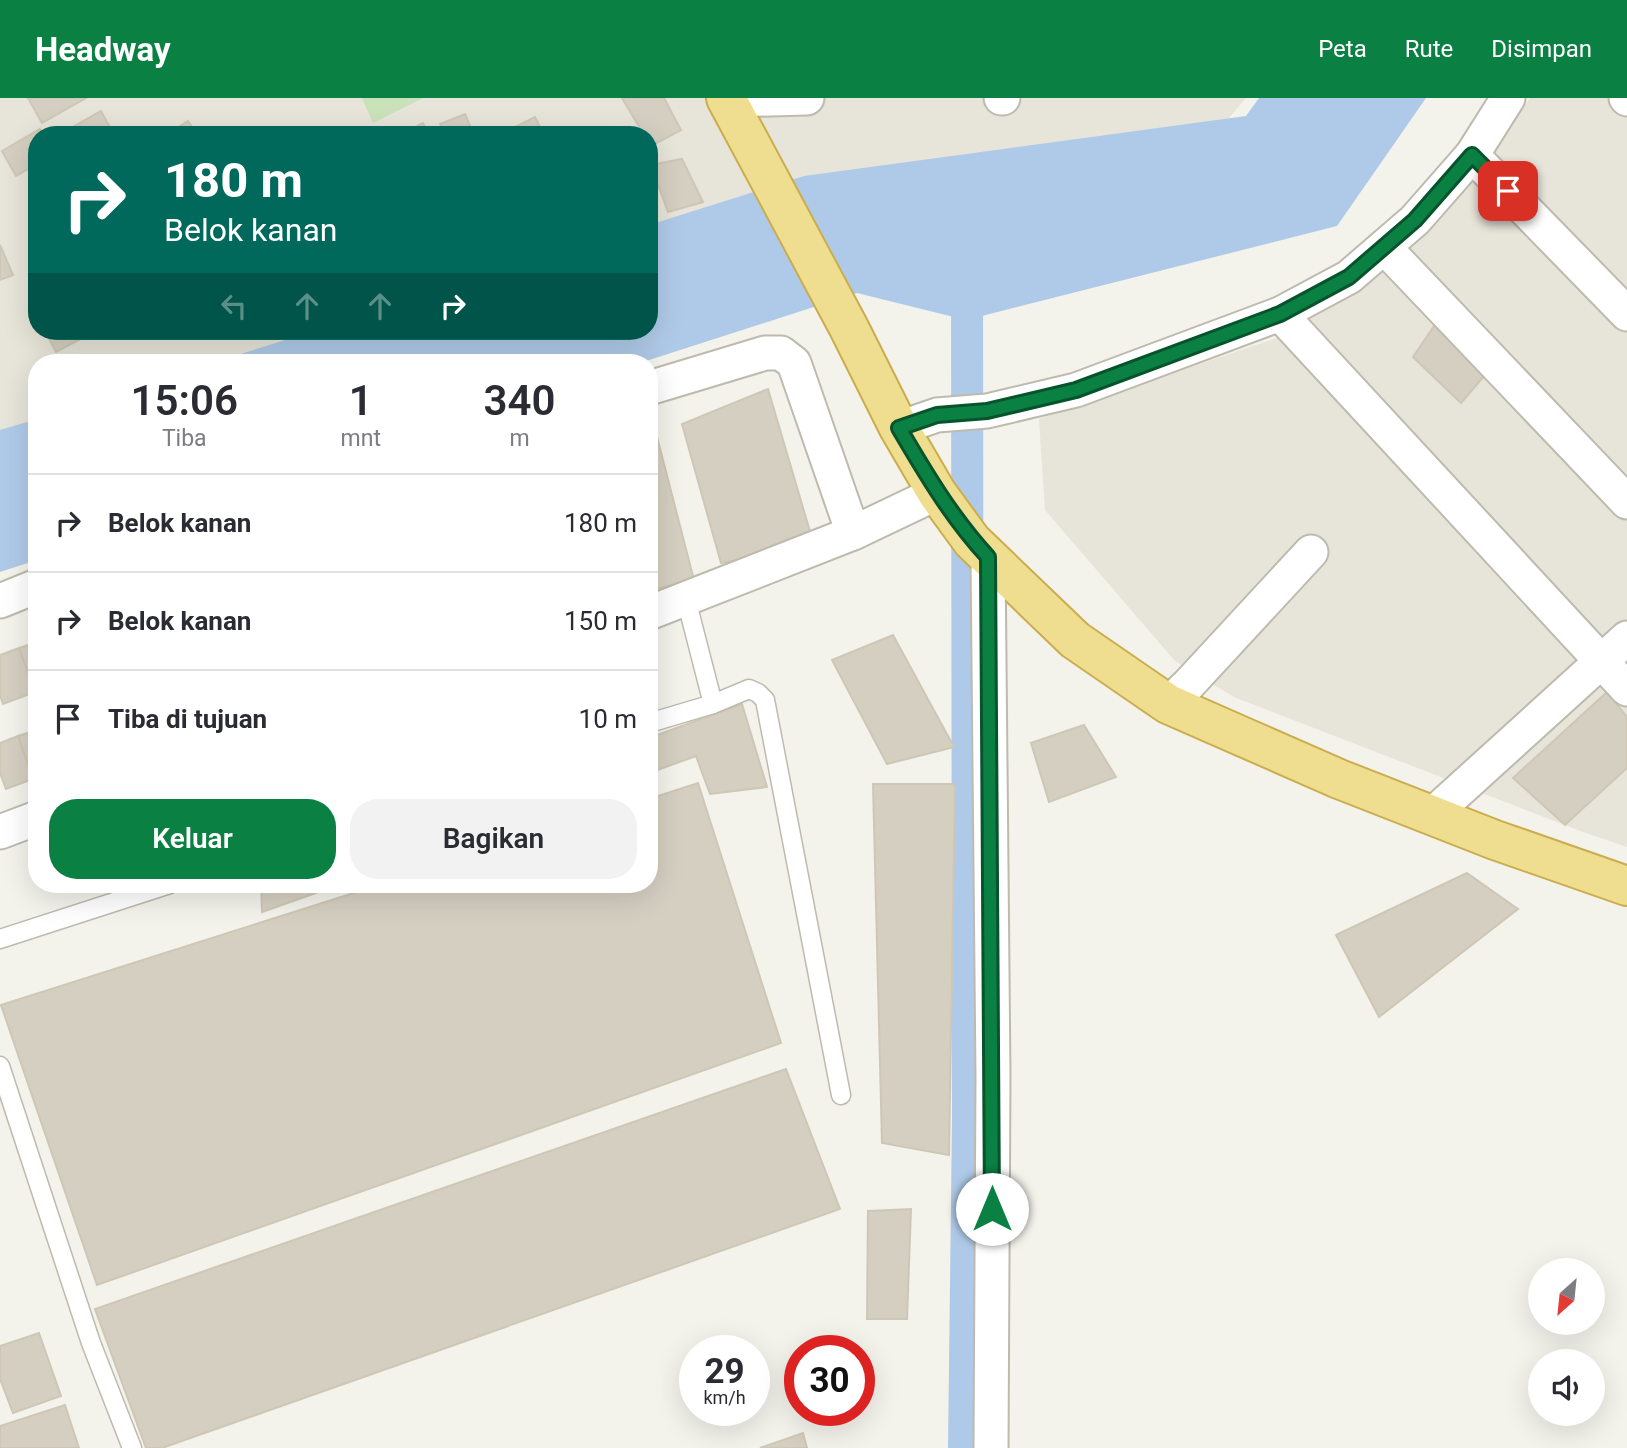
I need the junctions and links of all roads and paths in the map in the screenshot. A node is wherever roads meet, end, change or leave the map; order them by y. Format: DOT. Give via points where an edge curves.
graph roads {
  1 [pos="807,98"];
  2 [pos="1508,98"];
  3 [pos="726,99"];
  4 [pos="1472,155"];
  5 [pos="1384,247"];
  6 [pos="1280,314"];
  7 [pos="1627,314"];
  8 [pos="658,385"];
  9 [pos="899,428"];
  10 [pos="939,496"];
  11 [pos="1627,502"];
  12 [pos="853,533"];
  13 [pos="1311,552"];
  14 [pos="988,557"];
  15 [pos="28,590"];
  16 [pos="686,599"];
  17 [pos="0,601"];
  18 [pos="658,610"];
  19 [pos="1627,638"];
  20 [pos="1603,661"];
  21 [pos="1627,689"];
  22 [pos="713,704"];
  23 [pos="1168,704"];
  24 [pos="658,720"];
  25 [pos="1432,815"];
  26 [pos="28,821"];
  27 [pos="0,832"];
  28 [pos="1627,887"];
  29 [pos="142,893"];
  30 [pos="0,939"];
  31 [pos="0,1066"];
  32 [pos="841,1095"];
  33 [pos="132,1448"];
  34 [pos="991,1448"];
  1 -- 3 [label="street"];
  2 -- 4 [label="street"];
  3 -- 9 [label="highway"];
  4 -- 5 [label="street" via="1415,220"];
  4 -- 7 [label="street"];
  5 -- 6 [label="street" via="1349,277"];
  5 -- 11 [label="street"];
  6 -- 9 [label="street" via="1076,390 937,415"];
  6 -- 20 [label="street"];
  8 -- 12 [label="street" via="765,353 781,353 794,363"];
  9 -- 10 [label="highway"];
  10 -- 12 [label="street"];
  10 -- 14 [label="highway"];
  12 -- 16 [label="street"];
  13 -- 23 [label="street"];
  14 -- 23 [label="highway" via="1075,639"];
  14 -- 34 [label="street"];
  15 -- 17 [label="street"];
  16 -- 18 [label="street"];
  16 -- 22 [label="lane"];
  19 -- 20 [label="street"];
  20 -- 21 [label="street"];
  20 -- 25 [label="street"];
  22 -- 24 [label="lane"];
  22 -- 32 [label="lane" via="749,689 765,700"];
  23 -- 25 [label="highway"];
  25 -- 28 [label="highway"];
  26 -- 27 [label="street"];
  29 -- 30 [label="lane"];
  31 -- 33 [label="lane" via="91,1343"];
}
